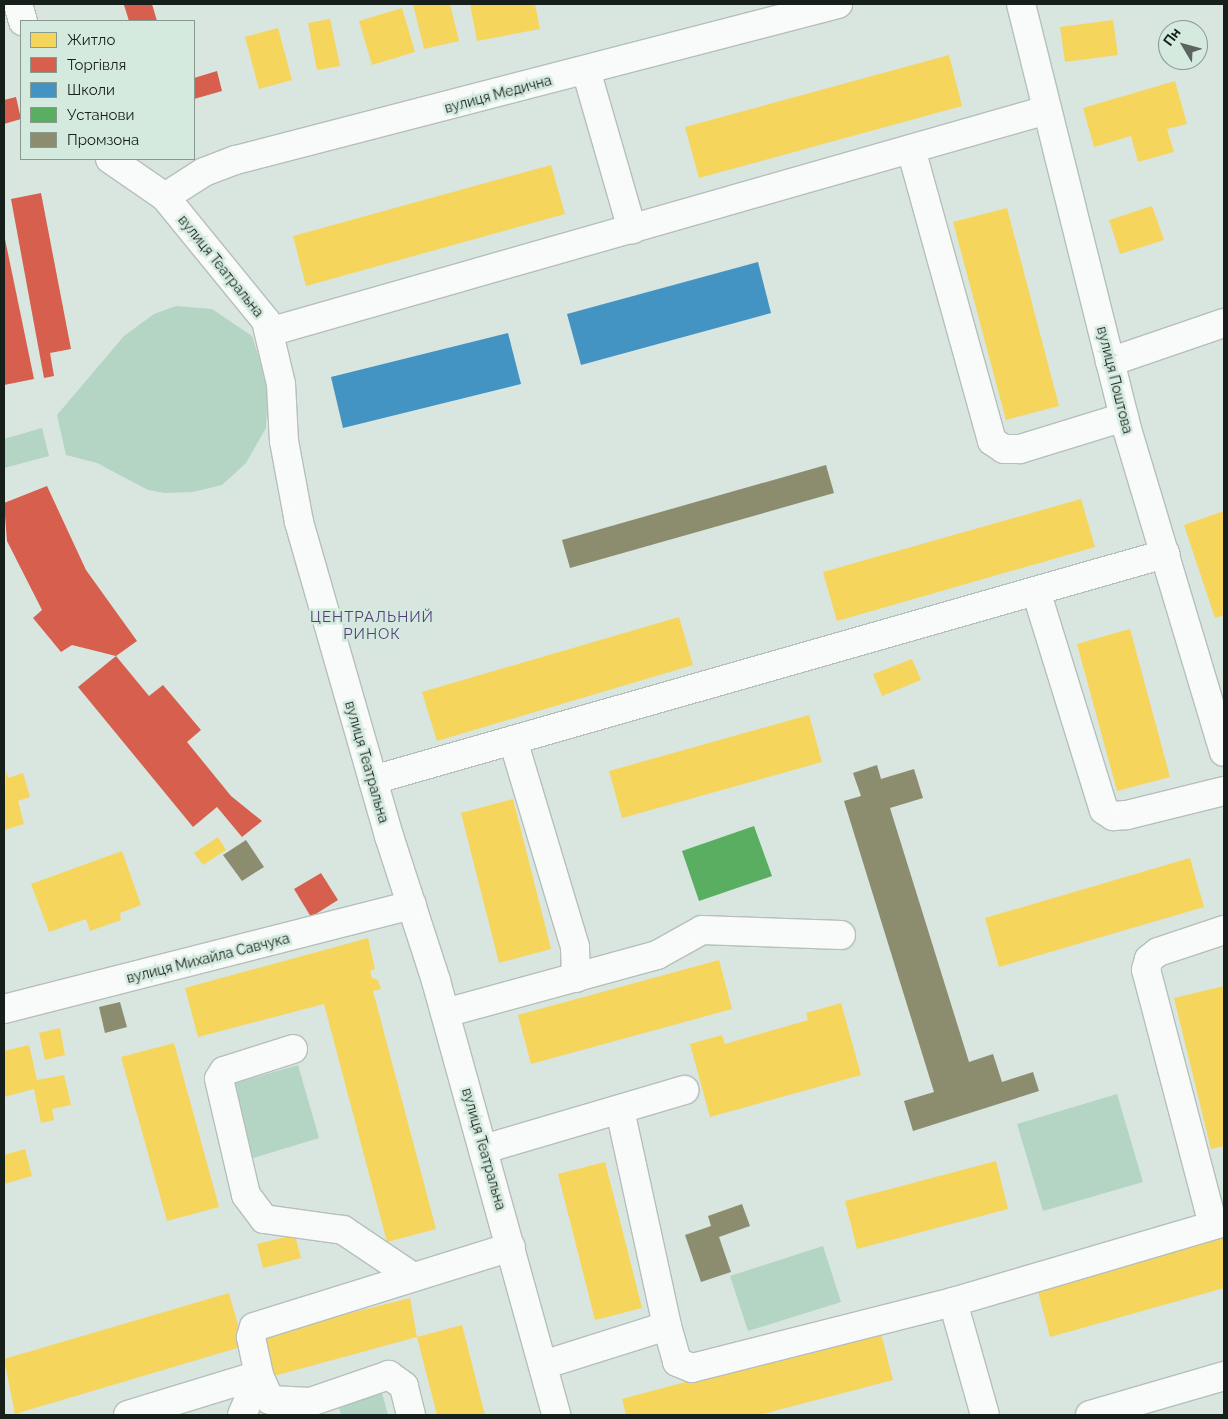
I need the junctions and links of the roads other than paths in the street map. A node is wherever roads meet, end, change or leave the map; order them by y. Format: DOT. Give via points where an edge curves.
graph roads {
  1 [pos="18,4"];
  2 [pos="838,4"];
  3 [pos="1021,4"];
  4 [pos="23,20"];
  5 [pos="586,70"];
  6 [pos="1047,110"];
  7 [pos="911,149"];
  8 [pos="111,160"];
  9 [pos="165,197"];
  10 [pos="632,229"];
  11 [pos="1224,323"];
  12 [pos="269,332"];
  13 [pos="1110,362"];
  14 [pos="1124,417"];
  15 [pos="1165,554"];
  16 [pos="1036,591"];
  17 [pos="1214,675"];
  18 [pos="513,740"];
  19 [pos="1224,752"];
  20 [pos="373,780"];
  21 [pos="1224,791"];
  22 [pos="412,905"];
  23 [pos="1224,930"];
  24 [pos="841,934"];
  25 [pos="576,978"];
  26 [pos="4,1009"];
  27 [pos="445,1013"];
  28 [pos="293,1049"];
  29 [pos="685,1090"];
  30 [pos="620,1110"];
  31 [pos="484,1149"];
  32 [pos="1219,1224"];
  33 [pos="511,1247"];
  34 [pos="413,1277"];
  35 [pos="953,1302"];
  36 [pos="667,1326"];
  37 [pos="543,1365"];
  38 [pos="259,1375"];
  39 [pos="1224,1376"];
  40 [pos="128,1415"];
  41 [pos="242,1415"];
  42 [pos="411,1415"];
  43 [pos="556,1415"];
  44 [pos="985,1415"];
  45 [pos="1090,1415"];
  1 -- 4 [label="street"];
  2 -- 5 [label="street, вулиця Медична"];
  3 -- 6 [label="street, вулиця Поштова"];
  5 -- 9 [label="street, вулиця Медична" via="236,160 204,172"];
  5 -- 10 [label="street"];
  6 -- 7 [label="street"];
  6 -- 13 [label="street, вулиця Поштова"];
  7 -- 10 [label="street"];
  7 -- 14 [label="street" via="992,441 1004,449 1020,449"];
  8 -- 9 [label="street, вулиця Театральна"];
  9 -- 12 [label="street, вулиця Театральна" via="266,321"];
  10 -- 12 [label="street"];
  11 -- 13 [label="street"];
  12 -- 20 [label="street, вулиця Театральна" via="281,384 284,441 299,522"];
  13 -- 14 [label="street, вулиця Поштова"];
  14 -- 15 [label="street, вулиця Поштова"];
  15 -- 16 [label="street"];
  15 -- 17 [label="street, вулиця Поштова"];
  16 -- 18 [label="street"];
  16 -- 21 [label="street" via="1104,810 1113,816 1127,816"];
  17 -- 19 [label="street, вулиця Поштова"];
  18 -- 20 [label="street"];
  18 -- 25 [label="street" via="575,947"];
  20 -- 22 [label="street, вулиця Театральна"];
  22 -- 26 [label="street, вулиця Михайла Савчука"];
  22 -- 27 [label="street, вулиця Театральна"];
  23 -- 32 [label="street" via="1158,952 1146,970"];
  24 -- 25 [label="street" via="702,930 657,955"];
  25 -- 27 [label="street"];
  27 -- 31 [label="street, вулиця Театральна"];
  28 -- 34 [label="street" via="224,1071 219,1079 246,1195 264,1219 343,1230"];
  29 -- 30 [label="street"];
  30 -- 31 [label="street"];
  30 -- 36 [label="street"];
  31 -- 33 [label="street, вулиця Театральна"];
  32 -- 35 [label="street"];
  33 -- 34 [label="street"];
  33 -- 37 [label="street, вулиця Театральна"];
  34 -- 38 [label="street" via="262,1322 251,1337"];
  35 -- 36 [label="street" via="692,1368 677,1362"];
  35 -- 44 [label="street"];
  36 -- 37 [label="street"];
  37 -- 43 [label="street, вулиця Театральна"];
  38 -- 40 [label="street"];
  38 -- 41 [label="street"];
  38 -- 42 [label="street" via="270,1400 294,1404 389,1375 404,1386"];
  39 -- 45 [label="street"];
}
